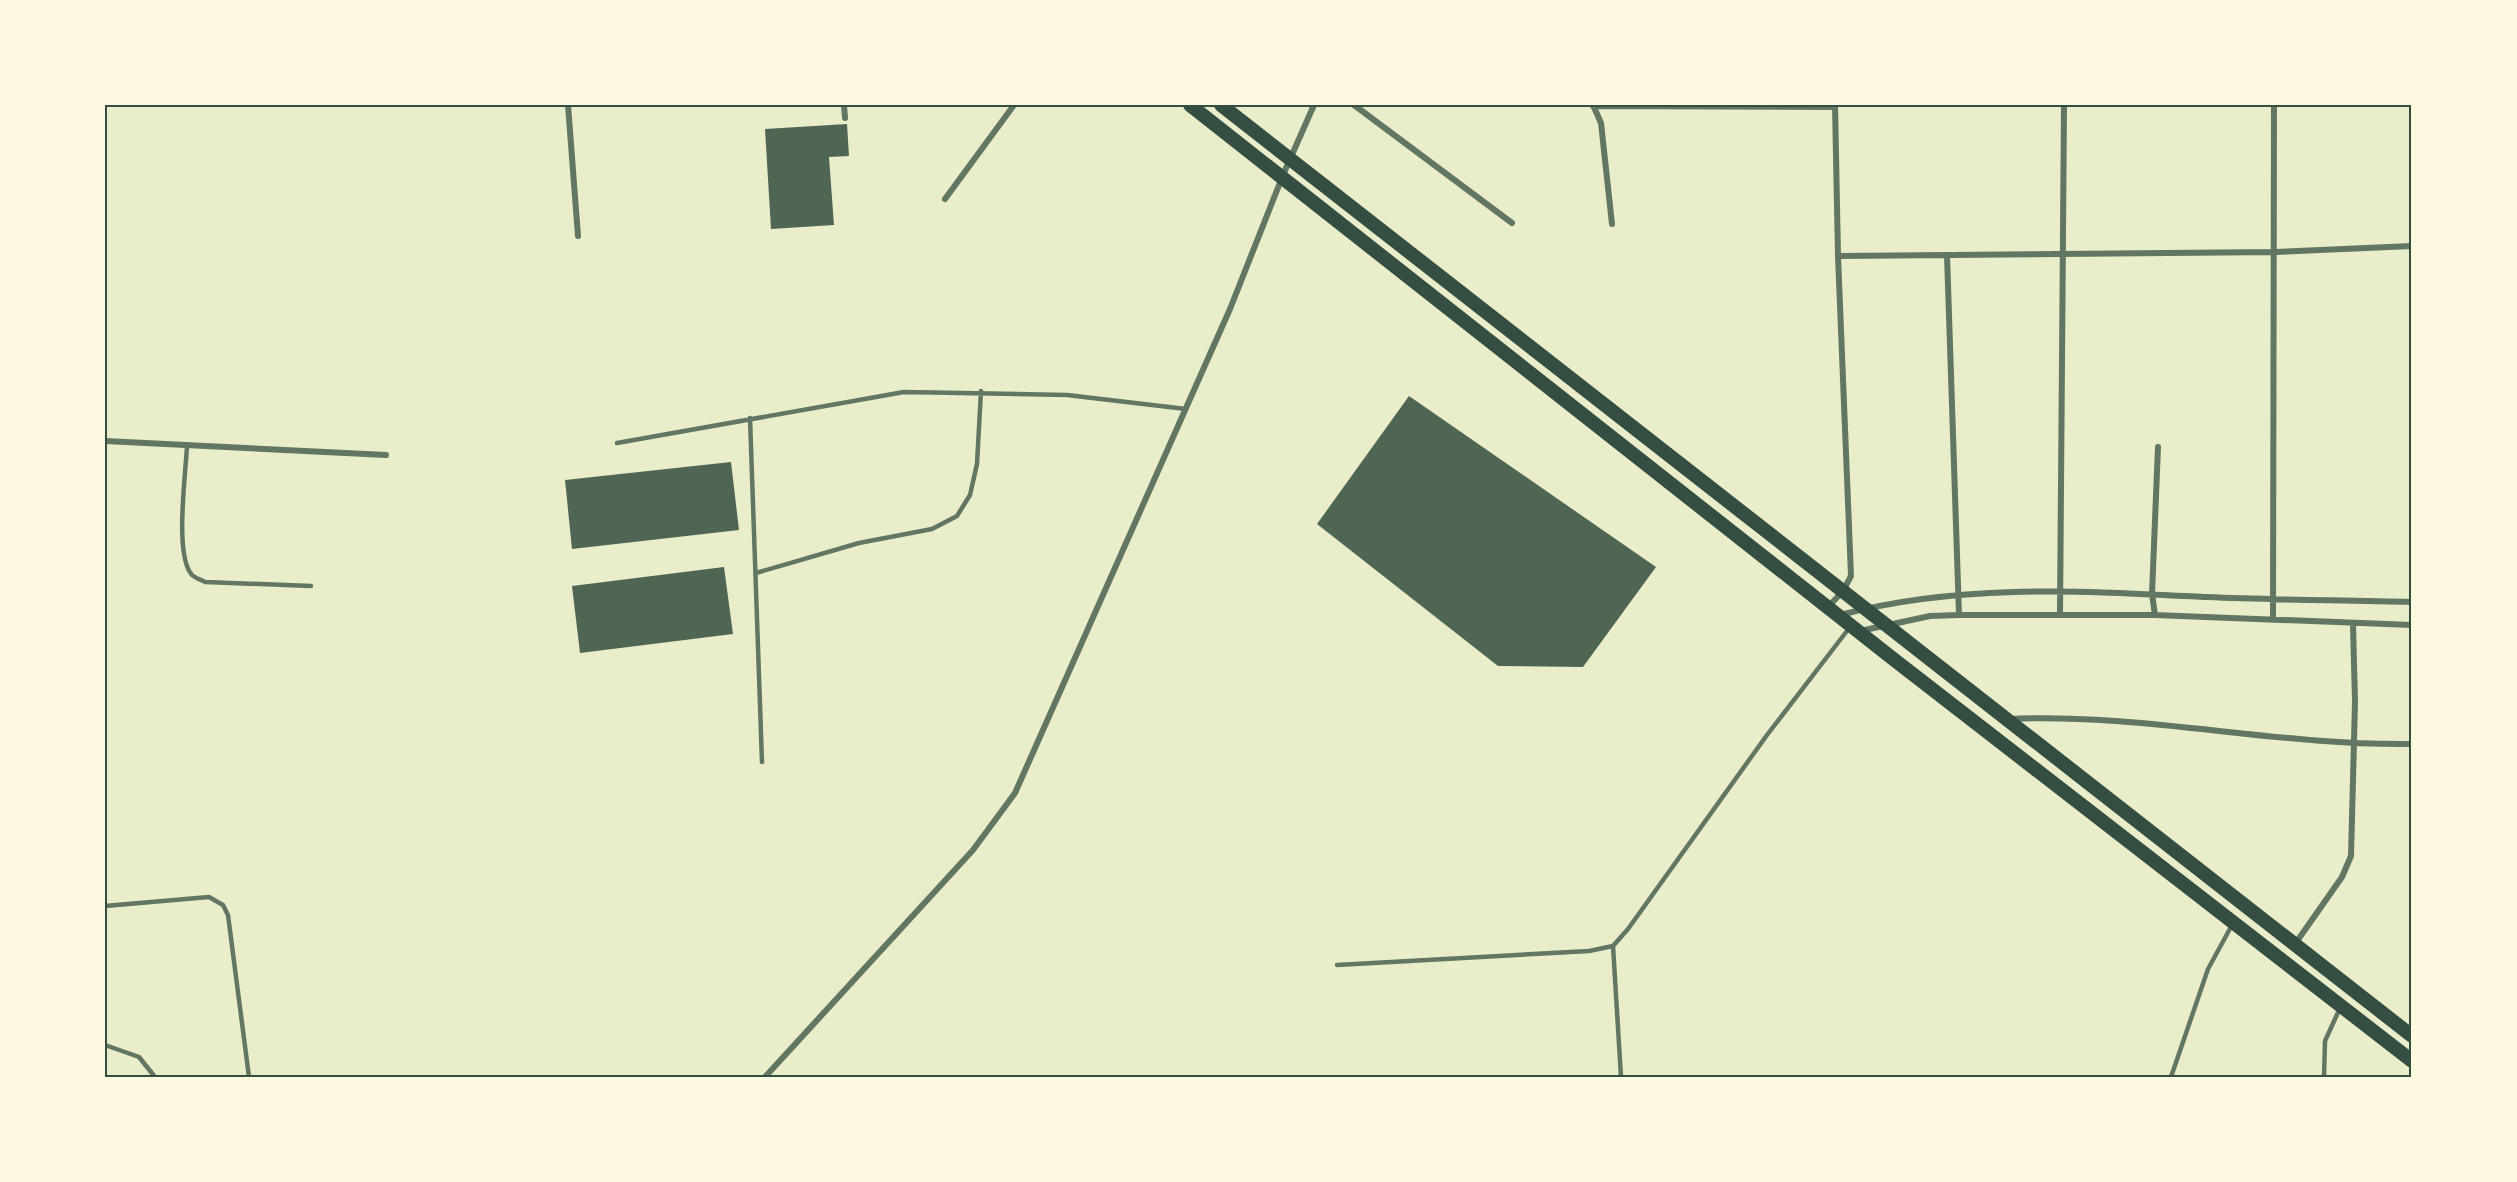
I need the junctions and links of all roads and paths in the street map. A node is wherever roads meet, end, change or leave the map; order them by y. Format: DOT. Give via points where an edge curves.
graph roads {
  1 [pos="568,105"];
  2 [pos="844,105"];
  3 [pos="1014,105"];
  4 [pos="1190,105"];
  5 [pos="1221,105"];
  6 [pos="1314,105"];
  7 [pos="1354,105"];
  8 [pos="1593,105"];
  9 [pos="2064,105"];
  10 [pos="2274,105"];
  11 [pos="1835,106"];
  12 [pos="845,118"];
  13 [pos="1291,159"];
  14 [pos="1283,175"];
  15 [pos="945,199"];
  16 [pos="1512,224"];
  17 [pos="1612,224"];
  18 [pos="578,236"];
  19 [pos="2412,246"];
  20 [pos="2276,252"];
  21 [pos="2064,253"];
  22 [pos="1947,255"];
  23 [pos="1838,256"];
  24 [pos="981,391"];
  25 [pos="1186,409"];
  26 [pos="750,418"];
  27 [pos="105,441"];
  28 [pos="617,443"];
  29 [pos="187,445"];
  30 [pos="2158,447"];
  31 [pos="386,455"];
  32 [pos="756,573"];
  33 [pos="311,586"];
  34 [pos="1843,591"];
  35 [pos="2060,593"];
  36 [pos="1956,594"];
  37 [pos="2152,594"];
  38 [pos="2273,599"];
  39 [pos="2412,602"];
  40 [pos="1863,609"];
  41 [pos="1834,611"];
  42 [pos="1959,615"];
  43 [pos="2060,615"];
  44 [pos="2155,615"];
  45 [pos="2272,620"];
  46 [pos="2353,624"];
  47 [pos="1884,625"];
  48 [pos="2412,625"];
  49 [pos="1855,628"];
  50 [pos="2005,719"];
  51 [pos="2412,744"];
  52 [pos="2354,745"];
  53 [pos="762,762"];
  54 [pos="105,906"];
  55 [pos="2234,922"];
  56 [pos="2295,945"];
  57 [pos="1613,946"];
  58 [pos="1336,965"];
  59 [pos="2341,1006"];
  60 [pos="2412,1036"];
  61 [pos="105,1045"];
  62 [pos="2412,1061"];
  63 [pos="155,1077"];
  64 [pos="249,1077"];
  65 [pos="765,1077"];
  66 [pos="1621,1077"];
  67 [pos="2171,1077"];
  68 [pos="2324,1077"];
  1 -- 18 [label="street"];
  2 -- 12 [label="street"];
  3 -- 15 [label="street"];
  4 -- 14 [label="main road"];
  5 -- 13 [label="main road"];
  6 -- 13 [label="street"];
  7 -- 16 [label="street"];
  8 -- 11 [label="street"];
  8 -- 17 [label="street" via="1601,123"];
  9 -- 21 [label="street"];
  10 -- 20 [label="street"];
  11 -- 23 [label="street"];
  13 -- 14 [label="street"];
  13 -- 34 [label="main road"];
  14 -- 25 [label="street"];
  14 -- 41 [label="main road"];
  19 -- 20 [label="street"];
  20 -- 21 [label="street"];
  20 -- 38 [label="street"];
  21 -- 22 [label="street"];
  21 -- 35 [label="street"];
  22 -- 23 [label="street"];
  22 -- 36 [label="street"];
  23 -- 34 [label="street" via="1851,576"];
  24 -- 25 [label="lane" via="1067,395"];
  24 -- 26 [label="lane" via="904,392"];
  24 -- 32 [label="lane" via="977,464 969,495 957,516 932,529 859,543"];
  25 -- 65 [label="street" via="1015,793 972,850"];
  26 -- 28 [label="lane"];
  26 -- 32 [label="lane"];
  27 -- 29 [label="street"];
  29 -- 31 [label="street"];
  29 -- 33 [label="lane" via="183,537 184,556 192,575 205,582"];
  30 -- 37 [label="street"];
  32 -- 53 [label="lane"];
  34 -- 40 [label="main road"];
  34 -- 41 [label="street"];
  35 -- 36 [label="street"];
  35 -- 37 [label="street"];
  35 -- 43 [label="street"];
  36 -- 40 [label="street"];
  36 -- 42 [label="street"];
  37 -- 38 [label="street"];
  37 -- 44 [label="street"];
  38 -- 39 [label="street"];
  38 -- 45 [label="street"];
  40 -- 41 [label="street"];
  40 -- 47 [label="main road"];
  41 -- 49 [label="main road"];
  42 -- 43 [label="street"];
  42 -- 47 [label="street"];
  43 -- 44 [label="street"];
  44 -- 45 [label="street"];
  45 -- 46 [label="street"];
  46 -- 48 [label="street"];
  46 -- 52 [label="street"];
  47 -- 49 [label="street"];
  47 -- 50 [label="main road"];
  49 -- 55 [label="main road"];
  49 -- 57 [label="lane" via="1767,735"];
  50 -- 52 [label="street" via="2112,721"];
  50 -- 56 [label="main road"];
  51 -- 52 [label="street"];
  52 -- 56 [label="street" via="2348,867"];
  54 -- 64 [label="lane" via="209,897 223,904 228,915"];
  55 -- 59 [label="main road"];
  55 -- 67 [label="lane" via="2208,969"];
  56 -- 60 [label="main road"];
  57 -- 58 [label="lane" via="1589,951"];
  57 -- 66 [label="lane"];
  59 -- 62 [label="main road"];
  59 -- 68 [label="lane" via="2325,1041"];
  61 -- 63 [label="lane" via="139,1057"];
}
